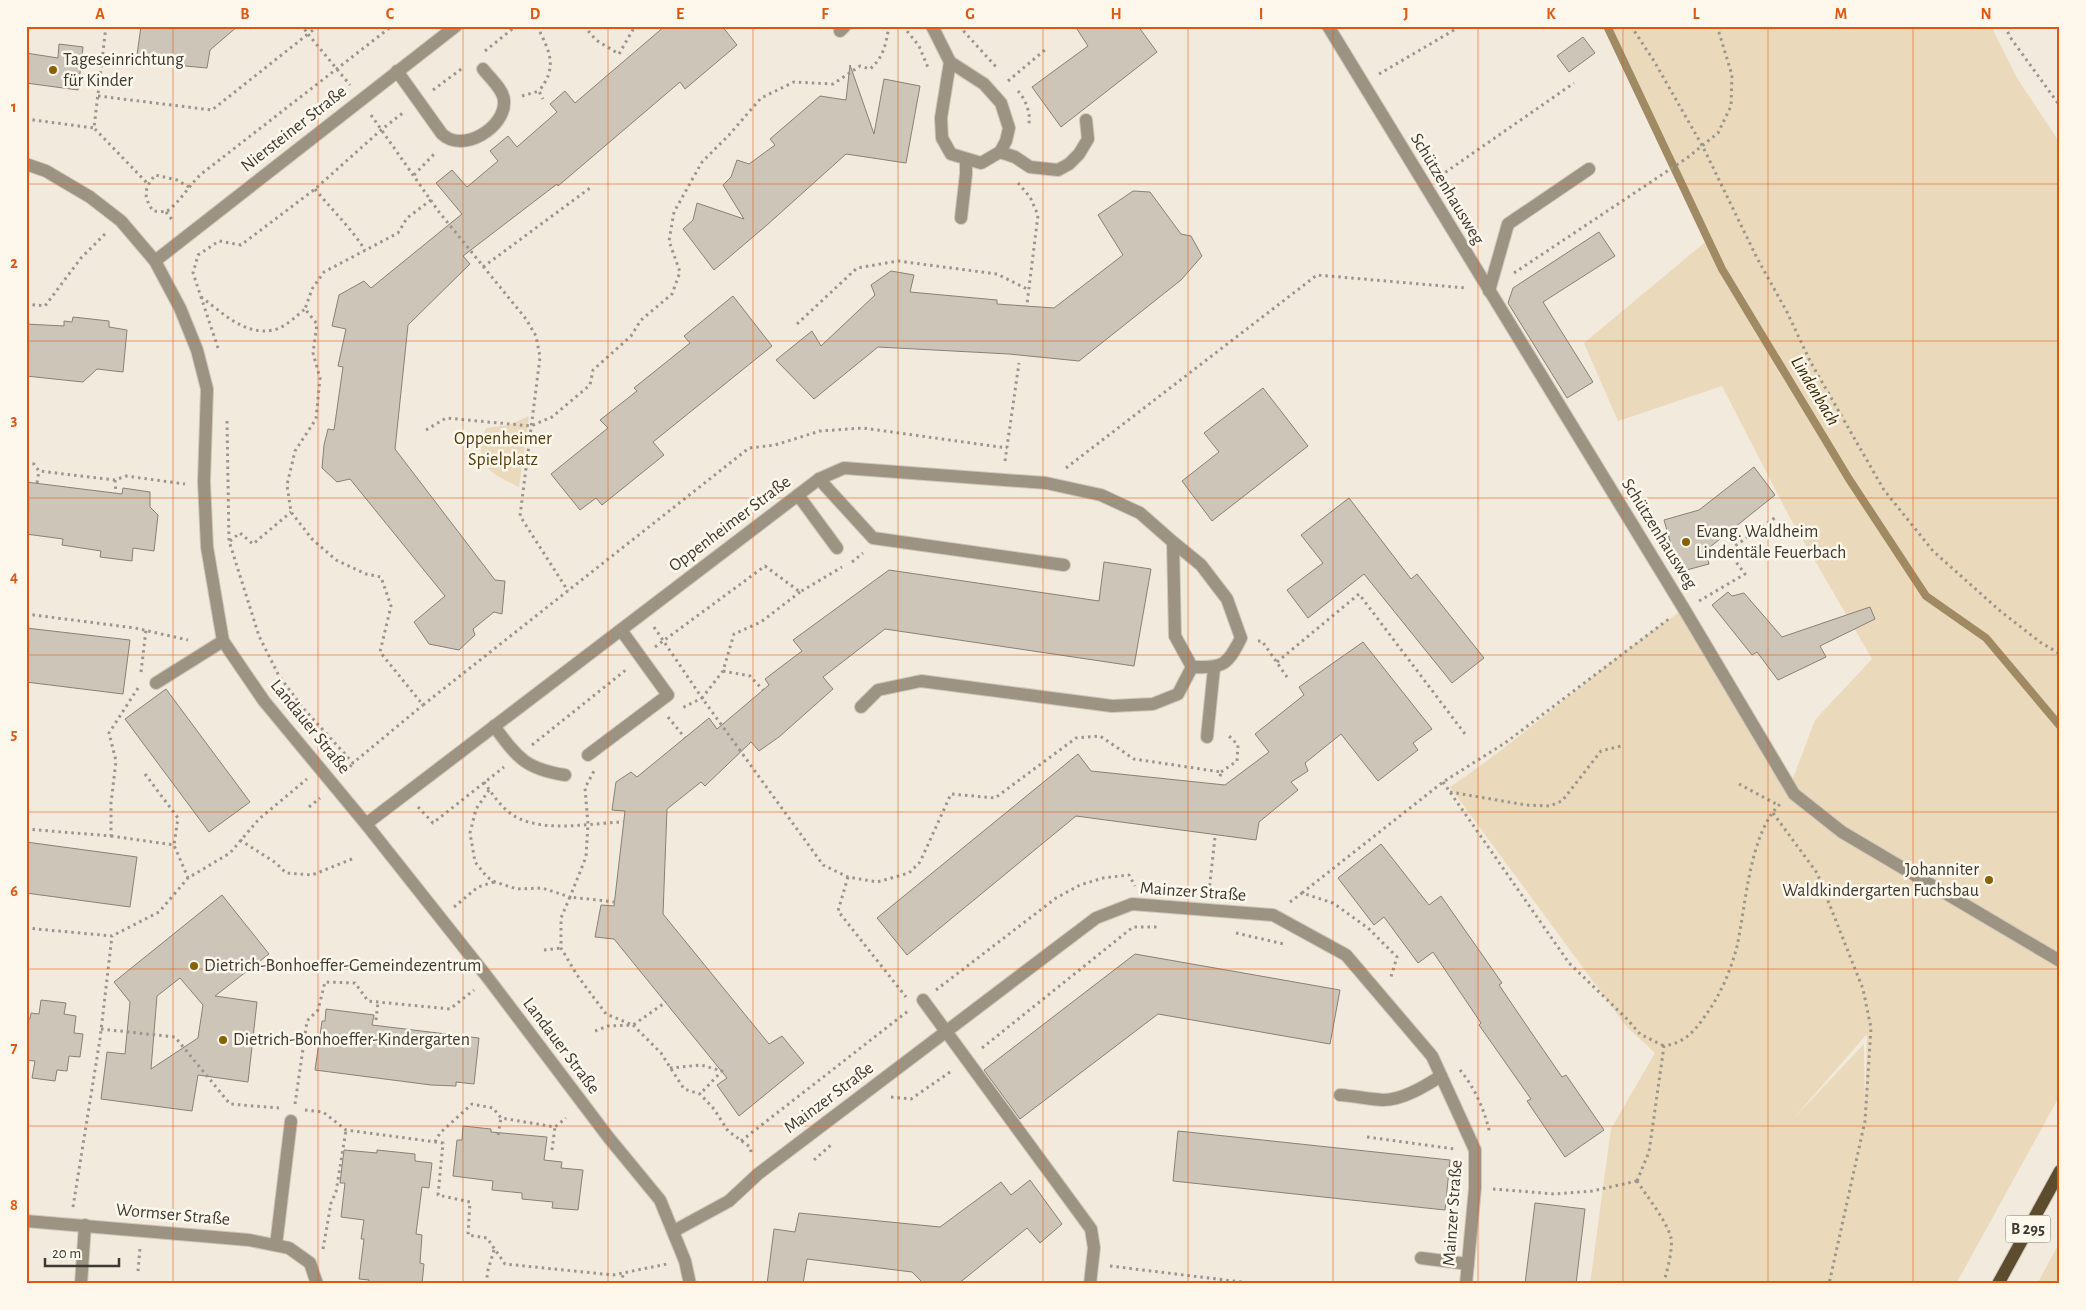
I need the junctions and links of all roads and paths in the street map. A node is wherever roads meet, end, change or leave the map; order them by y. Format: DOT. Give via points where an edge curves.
graph roads {
  1 [pos="106,26"];
  2 [pos="302,26"];
  3 [pos="318,26"];
  4 [pos="392,26"];
  5 [pos="456,26"];
  6 [pos="516,26"];
  7 [pos="537,26"];
  8 [pos="584,26"];
  9 [pos="635,26"];
  10 [pos="889,26"];
  11 [pos="932,26"];
  12 [pos="1328,26"];
  13 [pos="1461,26"];
  14 [pos="1631,26"];
  15 [pos="1717,26"];
  16 [pos="2005,26"];
  17 [pos="308,34"];
  18 [pos="1046,49"];
  19 [pos="479,55"];
  20 [pos="471,61"];
  21 [pos="950,62"];
  22 [pos="483,69"];
  23 [pos="337,70"];
  24 [pos="397,71"];
  25 [pos="1008,81"];
  26 [pos="1574,83"];
  27 [pos="1363,84"];
  28 [pos="98,96"];
  29 [pos="362,98"];
  30 [pos="543,99"];
  31 [pos="419,102"];
  32 [pos="2060,106"];
  33 [pos="26,119"];
  34 [pos="1086,120"];
  35 [pos="94,128"];
  36 [pos="381,130"];
  37 [pos="447,139"];
  38 [pos="1703,147"];
  39 [pos="998,154"];
  40 [pos="966,160"];
  41 [pos="26,164"];
  42 [pos="1589,169"];
  43 [pos="414,175"];
  44 [pos="148,184"];
  45 [pos="189,186"];
  46 [pos="1425,186"];
  47 [pos="590,188"];
  48 [pos="315,189"];
  49 [pos="431,200"];
  50 [pos="960,218"];
  51 [pos="121,221"];
  52 [pos="365,250"];
  53 [pos="155,261"];
  54 [pos="483,266"];
  55 [pos="1029,290"];
  56 [pos="1489,291"];
  57 [pos="201,296"];
  58 [pos="26,304"];
  59 [pos="1027,304"];
  60 [pos="306,309"];
  61 [pos="797,324"];
  62 [pos="218,351"];
  63 [pos="1019,363"];
  64 [pos="226,414"];
  65 [pos="531,426"];
  66 [pos="426,430"];
  67 [pos="1006,448"];
  68 [pos="26,463"];
  69 [pos="39,471"];
  70 [pos="819,479"];
  71 [pos="116,480"];
  72 [pos="1002,480"];
  73 [pos="204,482"];
  74 [pos="1046,482"];
  75 [pos="37,483"];
  76 [pos="116,494"];
  77 [pos="798,495"];
  78 [pos="291,512"];
  79 [pos="1776,517"];
  80 [pos="229,541"];
  81 [pos="1173,542"];
  82 [pos="207,547"];
  83 [pos="837,548"];
  84 [pos="1064,564"];
  85 [pos="568,591"];
  86 [pos="800,592"];
  87 [pos="1684,609"];
  88 [pos="644,612"];
  89 [pos="26,614"];
  90 [pos="146,630"];
  91 [pos="621,630"];
  92 [pos="223,640"];
  93 [pos="190,641"];
  94 [pos="1238,645"];
  95 [pos="2060,654"];
  96 [pos="1277,662"];
  97 [pos="1192,667"];
  98 [pos="1214,668"];
  99 [pos="723,671"];
  100 [pos="1289,680"];
  101 [pos="156,683"];
  102 [pos="763,690"];
  103 [pos="702,698"];
  104 [pos="423,705"];
  105 [pos="861,707"];
  106 [pos="678,710"];
  107 [pos="673,714"];
  108 [pos="668,717"];
  109 [pos="661,721"];
  110 [pos="494,726"];
  111 [pos="1465,734"];
  112 [pos="1207,737"];
  113 [pos="685,738"];
  114 [pos="1621,746"];
  115 [pos="588,755"];
  116 [pos="596,767"];
  117 [pos="320,769"];
  118 [pos="145,774"];
  119 [pos="565,774"];
  120 [pos="1220,777"];
  121 [pos="484,782"];
  122 [pos="1443,782"];
  123 [pos="1740,784"];
  124 [pos="489,790"];
  125 [pos="1450,792"];
  126 [pos="1794,794"];
  127 [pos="1778,805"];
  128 [pos="1773,812"];
  129 [pos="624,822"];
  130 [pos="366,824"];
  131 [pos="588,824"];
  132 [pos="26,829"];
  133 [pos="111,836"];
  134 [pos="1214,837"];
  135 [pos="240,840"];
  136 [pos="174,845"];
  137 [pos="352,859"];
  138 [pos="848,877"];
  139 [pos="188,878"];
  140 [pos="495,882"];
  141 [pos="1209,893"];
  142 [pos="1302,893"];
  143 [pos="570,897"];
  144 [pos="615,902"];
  145 [pos="440,920"];
  146 [pos="1162,927"];
  147 [pos="26,928"];
  148 [pos="1228,932"];
  149 [pos="112,936"];
  150 [pos="1289,946"];
  151 [pos="561,948"];
  152 [pos="544,950"];
  153 [pos="2060,961"];
  154 [pos="488,978"];
  155 [pos="908,999"];
  156 [pos="378,1002"];
  157 [pos="666,1002"];
  158 [pos="918,1003"];
  159 [pos="376,1020"];
  160 [pos="633,1025"];
  161 [pos="101,1029"];
  162 [pos="595,1031"];
  163 [pos="946,1032"];
  164 [pos="1664,1046"];
  165 [pos="966,1060"];
  166 [pos="670,1068"];
  167 [pos="1441,1076"];
  168 [pos="700,1094"];
  169 [pos="1340,1094"];
  170 [pos="888,1097"];
  171 [pos="286,1108"];
  172 [pos="300,1110"];
  173 [pos="293,1115"];
  174 [pos="501,1118"];
  175 [pos="566,1118"];
  176 [pos="555,1127"];
  177 [pos="346,1130"];
  178 [pos="498,1135"];
  179 [pos="1367,1137"];
  180 [pos="1451,1140"];
  181 [pos="741,1141"];
  182 [pos="836,1141"];
  183 [pos="435,1142"];
  184 [pos="1455,1149"];
  185 [pos="552,1150"];
  186 [pos="1456,1158"];
  187 [pos="814,1160"];
  188 [pos="2059,1173"];
  189 [pos="758,1174"];
  190 [pos="1637,1181"];
  191 [pos="1475,1188"];
  192 [pos="26,1221"];
  193 [pos="71,1224"];
  194 [pos="85,1225"];
  195 [pos="674,1231"];
  196 [pos="276,1245"];
  197 [pos="494,1249"];
  198 [pos="1421,1258"];
  199 [pos="685,1261"];
  200 [pos="310,1263"];
  201 [pos="1092,1264"];
  202 [pos="1468,1264"];
  203 [pos="623,1273"];
  204 [pos="81,1284"];
  205 [pos="317,1284"];
  206 [pos="486,1284"];
  207 [pos="622,1284"];
  208 [pos="690,1284"];
  209 [pos="1090,1284"];
  210 [pos="1258,1284"];
  211 [pos="1466,1284"];
  212 [pos="1663,1284"];
  213 [pos="1830,1284"];
  214 [pos="1998,1284"];
  1 -- 28 [label="path"];
  2 -- 17 [label="path"];
  3 -- 17 [label="path"];
  4 -- 23 [label="path"];
  5 -- 24 [label="street, Niersteiner Straße"];
  6 -- 19 [label="path"];
  7 -- 30 [label="path" via="552,66 548,80 539,91"];
  8 -- 9 [label="path" via="596,40 619,54"];
  10 -- 65 [label="path" via="886,46 870,69 860,66 833,84 794,82 761,98 702,162 674,212 669,241 680,272 672,294 641,320 631,336 592,370 590,384 552,418"];
  11 -- 21 [label="street"];
  12 -- 27 [label="street, Schützenhausweg"];
  13 -- 27 [label="path"];
  14 -- 38 [label="path"];
  15 -- 38 [label="path" via="1732,76 1731,106 1718,133"];
  16 -- 32 [label="path"];
  17 -- 23 [label="path"];
  17 -- 28 [label="path" via="212,110"];
  18 -- 25 [label="path"];
  20 -- 31 [label="path"];
  21 -- 39 [label="street" via="984,84 1001,103 1009,128"];
  21 -- 40 [label="street" via="941,118 942,138 951,154"];
  22 -- 37 [label="street" via="503,95 502,111 483,135 464,141"];
  23 -- 29 [label="path"];
  23 -- 45 [label="path"];
  24 -- 29 [label="street, Niersteiner Straße"];
  24 -- 31 [label="street"];
  26 -- 46 [label="path"];
  27 -- 46 [label="street, Schützenhausweg"];
  28 -- 35 [label="path"];
  29 -- 36 [label="path"];
  29 -- 53 [label="street, Niersteiner Straße"];
  31 -- 36 [label="path"];
  31 -- 37 [label="street"];
  33 -- 35 [label="path"];
  34 -- 39 [label="street" via="1088,139 1079,154 1058,170 1030,167 1015,157"];
  35 -- 44 [label="path"];
  36 -- 43 [label="path"];
  36 -- 48 [label="path"];
  37 -- 43 [label="path"];
  38 -- 56 [label="path"];
  38 -- 95 [label="path" via="1810,361 1884,490 1933,551 1999,610"];
  39 -- 40 [label="street" via="981,163"];
  39 -- 55 [label="path" via="1030,197 1038,214"];
  40 -- 50 [label="street"];
  41 -- 51 [label="street, Landauer Straße" via="46,171 90,197"];
  42 -- 56 [label="street" via="1508,224"];
  43 -- 49 [label="path"];
  44 -- 45 [label="path" via="155,174"];
  44 -- 45 [label="path" via="146,200 153,211 166,212 177,204"];
  46 -- 56 [label="street, Schützenhausweg"];
  47 -- 54 [label="path"];
  48 -- 52 [label="path" via="354,232"];
  48 -- 57 [label="path" via="241,245 219,241 198,255 193,273"];
  49 -- 52 [label="path" via="407,218 398,233"];
  49 -- 54 [label="path"];
  51 -- 53 [label="street, Landauer Straße"];
  51 -- 58 [label="path" via="91,247 45,306"];
  52 -- 60 [label="path" via="324,272 312,288"];
  53 -- 73 [label="street, Landauer Straße" via="180,308 197,350 207,389"];
  54 -- 65 [label="path" via="536,336 540,357"];
  55 -- 59 [label="path"];
  55 -- 61 [label="path" via="997,274 898,261 857,268"];
  56 -- 74 [label="path" via="1317,275"];
  56 -- 87 [label="street, Schützenhausweg"];
  57 -- 60 [label="path" via="241,326 257,330 274,330"];
  57 -- 62 [label="path"];
  60 -- 78 [label="path" via="317,324 313,353 320,378 316,419 295,451 287,485"];
  63 -- 67 [label="path"];
  64 -- 80 [label="path"];
  65 -- 66 [label="path" via="446,418"];
  65 -- 85 [label="path" via="520,516"];
  67 -- 72 [label="path"];
  67 -- 85 [label="path" via="863,428 820,431 775,445 749,448"];
  68 -- 69 [label="path" via="34,464"];
  69 -- 71 [label="path"];
  69 -- 75 [label="path"];
  70 -- 72 [label="street, Oppenheimer Straße" via="844,468"];
  70 -- 77 [label="street, Oppenheimer Straße"];
  70 -- 84 [label="street" via="872,538"];
  71 -- 73 [label="path" via="126,476 182,484"];
  71 -- 76 [label="path"];
  72 -- 74 [label="street, Oppenheimer Straße"];
  73 -- 82 [label="street, Landauer Straße"];
  74 -- 81 [label="street, Oppenheimer Straße" via="1101,495 1140,513"];
  77 -- 83 [label="street"];
  77 -- 88 [label="street, Oppenheimer Straße"];
  78 -- 80 [label="path" via="253,544 240,533"];
  78 -- 104 [label="path" via="312,539 336,560 366,574 382,577 391,606 380,652"];
  79 -- 87 [label="path" via="1728,551 1746,574"];
  80 -- 82 [label="path"];
  80 -- 104 [label="path" via="259,636 279,676 353,763"];
  81 -- 94 [label="street, Oppenheimer Straße" via="1201,565 1227,600 1241,638"];
  81 -- 97 [label="street" via="1175,636"];
  82 -- 92 [label="street, Landauer Straße"];
  85 -- 104 [label="path"];
  86 -- 99 [label="path" via="761,622 734,634"];
  87 -- 122 [label="path" via="1505,743"];
  87 -- 126 [label="street, Schützenhausweg"];
  88 -- 91 [label="street, Oppenheimer Straße"];
  88 -- 103 [label="path"];
  89 -- 90 [label="path"];
  90 -- 93 [label="path"];
  90 -- 133 [label="path" via="137,690 109,733 116,761"];
  91 -- 110 [label="street, Oppenheimer Straße"];
  91 -- 115 [label="street" via="668,696"];
  92 -- 101 [label="street"];
  92 -- 117 [label="street, Landauer Straße" via="264,701"];
  94 -- 96 [label="path" via="1262,641"];
  94 -- 98 [label="street" via="1229,660"];
  96 -- 100 [label="path"];
  96 -- 111 [label="path" via="1358,594"];
  97 -- 98 [label="street"];
  97 -- 105 [label="street" via="1178,694 1153,704 1112,706 921,681 878,690"];
  98 -- 112 [label="street"];
  99 -- 102 [label="path" via="750,676"];
  99 -- 103 [label="path"];
  103 -- 106 [label="path"];
  103 -- 138 [label="path" via="823,865"];
  107 -- 108 [label="path"];
  108 -- 109 [label="path"];
  108 -- 113 [label="path"];
  110 -- 119 [label="street" via="517,757 538,770"];
  110 -- 130 [label="street, Oppenheimer Straße"];
  114 -- 125 [label="path" via="1601,751 1562,800 1550,806"];
  116 -- 131 [label="path" via="585,788"];
  117 -- 130 [label="street, Landauer Straße"];
  117 -- 135 [label="path" via="259,819"];
  118 -- 136 [label="path" via="178,818"];
  120 -- 138 [label="path" via="1221,772 1134,759 1100,736 1076,738 995,798 951,794 920,862 909,873 877,882"];
  121 -- 124 [label="path"];
  122 -- 125 [label="path"];
  122 -- 142 [label="path"];
  123 -- 127 [label="path"];
  124 -- 131 [label="path" via="516,817 570,827"];
  124 -- 140 [label="path" via="476,809 470,833 475,862"];
  125 -- 164 [label="path" via="1569,963 1640,1034"];
  126 -- 127 [label="path"];
  126 -- 153 [label="street, Schützenhausweg" via="1842,832"];
  127 -- 128 [label="path"];
  128 -- 164 [label="path" via="1762,830 1726,977 1693,1034"];
  128 -- 213 [label="path" via="1817,873 1863,989 1871,1028 1865,1121"];
  129 -- 131 [label="path"];
  130 -- 145 [label="street, Landauer Straße"];
  131 -- 143 [label="path" via="586,857"];
  132 -- 133 [label="path"];
  133 -- 136 [label="path"];
  134 -- 141 [label="path"];
  135 -- 137 [label="path" via="286,873 312,875"];
  135 -- 139 [label="path" via="230,853"];
  136 -- 139 [label="path"];
  138 -- 155 [label="path" via="838,911"];
  139 -- 149 [label="path" via="158,912"];
  140 -- 143 [label="path" via="517,889 542,888"];
  140 -- 145 [label="path" via="478,887"];
  143 -- 144 [label="path"];
  143 -- 151 [label="path" via="561,918"];
  145 -- 154 [label="street, Landauer Straße"];
  146 -- 165 [label="path" via="1133,927"];
  147 -- 149 [label="path"];
  148 -- 150 [label="path"];
  149 -- 161 [label="path"];
  151 -- 152 [label="path"];
  151 -- 160 [label="path" via="606,1014"];
  154 -- 156 [label="path" via="450,1009"];
  154 -- 195 [label="street, Landauer Straße" via="660,1200"];
  156 -- 159 [label="path"];
  156 -- 173 [label="path" via="368,1001 355,983 325,982 318,1010 307,1021"];
  157 -- 160 [label="path"];
  158 -- 163 [label="street"];
  158 -- 181 [label="path"];
  160 -- 162 [label="path" via="608,1026"];
  160 -- 166 [label="path" via="661,1053"];
  161 -- 171 [label="path" via="175,1037 230,1104"];
  161 -- 193 [label="path" via="74,1188"];
  163 -- 165 [label="street"];
  163 -- 167 [label="street, Mainzer Straße" via="1096,918 1132,904 1234,911 1273,915 1346,956 1432,1056"];
  163 -- 189 [label="street, Mainzer Straße"];
  164 -- 190 [label="path" via="1649,1152"];
  165 -- 170 [label="path" via="911,1099"];
  165 -- 201 [label="street" via="1091,1229"];
  166 -- 168 [label="path" via="684,1090"];
  166 -- 168 [label="path" via="702,1065 722,1071"];
  167 -- 169 [label="street" via="1397,1098 1384,1100"];
  167 -- 191 [label="street, Mainzer Straße" via="1475,1150"];
  168 -- 181 [label="path" via="728,1131"];
  172 -- 177 [label="path" via="323,1112"];
  173 -- 196 [label="street"];
  174 -- 176 [label="path"];
  174 -- 178 [label="path"];
  174 -- 183 [label="path" via="493,1108 472,1104 440,1133"];
  175 -- 176 [label="path"];
  176 -- 185 [label="path"];
  177 -- 183 [label="path"];
  177 -- 200 [label="path" via="323,1250"];
  179 -- 184 [label="path"];
  180 -- 184 [label="path"];
  181 -- 189 [label="path" via="750,1147"];
  182 -- 187 [label="path"];
  183 -- 197 [label="path" via="443,1143 438,1195 470,1202 468,1235 487,1238"];
  184 -- 186 [label="path"];
  188 -- 214 [label="main road, B 295"];
  189 -- 195 [label="street, Mainzer Straße" via="729,1201"];
  190 -- 191 [label="path" via="1592,1191 1555,1194"];
  190 -- 212 [label="path" via="1660,1214 1671,1238"];
  191 -- 202 [label="street, Mainzer Straße"];
  192 -- 193 [label="street, Wormser Straße"];
  193 -- 194 [label="street, Wormser Straße"];
  194 -- 196 [label="street, Wormser Straße"];
  194 -- 204 [label="street"];
  195 -- 199 [label="street, Landauer Straße"];
  196 -- 200 [label="street, Wormser Straße" via="289,1248"];
  197 -- 203 [label="path" via="505,1264 613,1275"];
  197 -- 206 [label="path"];
  198 -- 202 [label="street"];
  199 -- 203 [label="path"];
  199 -- 208 [label="street, Landauer Straße"];
  200 -- 205 [label="street"];
  201 -- 209 [label="street"];
  201 -- 210 [label="path"];
  202 -- 211 [label="street, Mainzer Straße"];
  203 -- 207 [label="path"];
}
